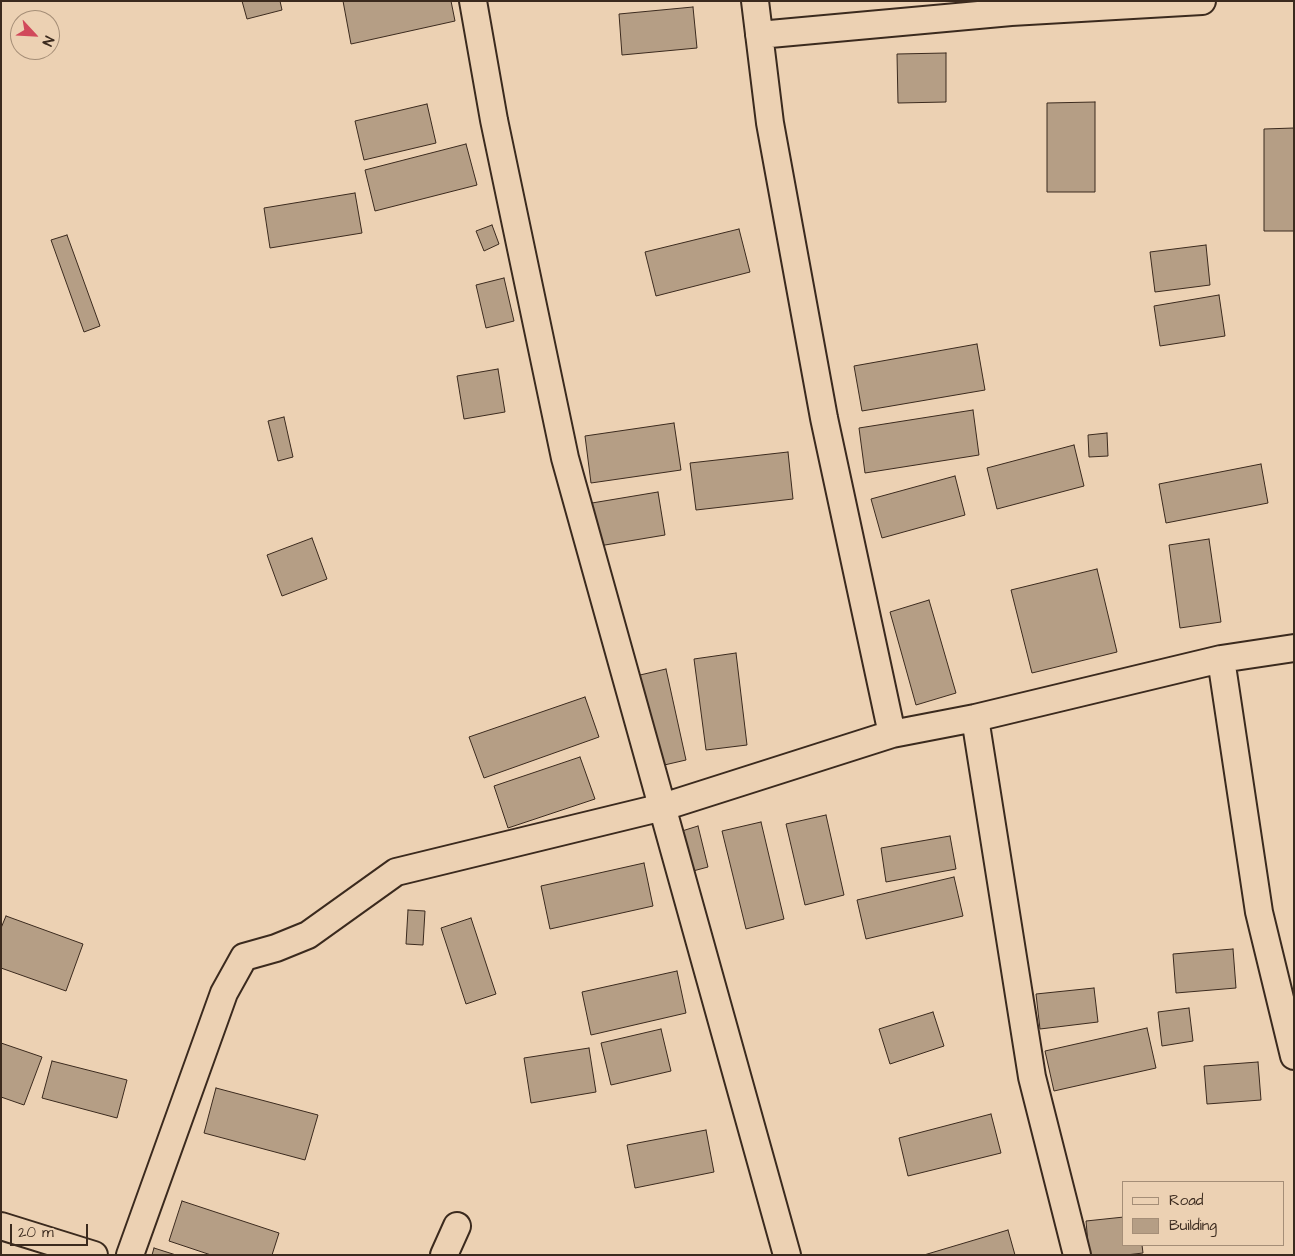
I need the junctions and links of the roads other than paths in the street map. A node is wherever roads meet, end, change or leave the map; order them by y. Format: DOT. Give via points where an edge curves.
graph roads {
  1 [pos="473,1"];
  2 [pos="755,1"];
  3 [pos="1202,1"];
  4 [pos="759,35"];
  5 [pos="1294,648"];
  6 [pos="1221,659"];
  7 [pos="975,718"];
  8 [pos="892,734"];
  9 [pos="663,807"];
  10 [pos="1294,1056"];
  11 [pos="1,1226"];
  12 [pos="457,1226"];
  13 [pos="94,1255"];
  14 [pos="130,1255"];
  15 [pos="444,1255"];
  16 [pos="788,1255"];
  17 [pos="1077,1255"];
  1 -- 9 [label="street" via="494,120 565,458"];
  2 -- 4 [label="street"];
  3 -- 4 [label="street" via="1010,12"];
  4 -- 8 [label="street" via="770,123 822,408"];
  5 -- 6 [label="street"];
  6 -- 7 [label="street"];
  6 -- 10 [label="street" via="1259,912"];
  7 -- 8 [label="street"];
  7 -- 17 [label="street" via="1032,1077"];
  8 -- 9 [label="street"];
  9 -- 14 [label="street" via="396,872 308,935 244,957 224,993"];
  9 -- 16 [label="street"];
  11 -- 13 [label="street"];
  12 -- 15 [label="street"];
}
